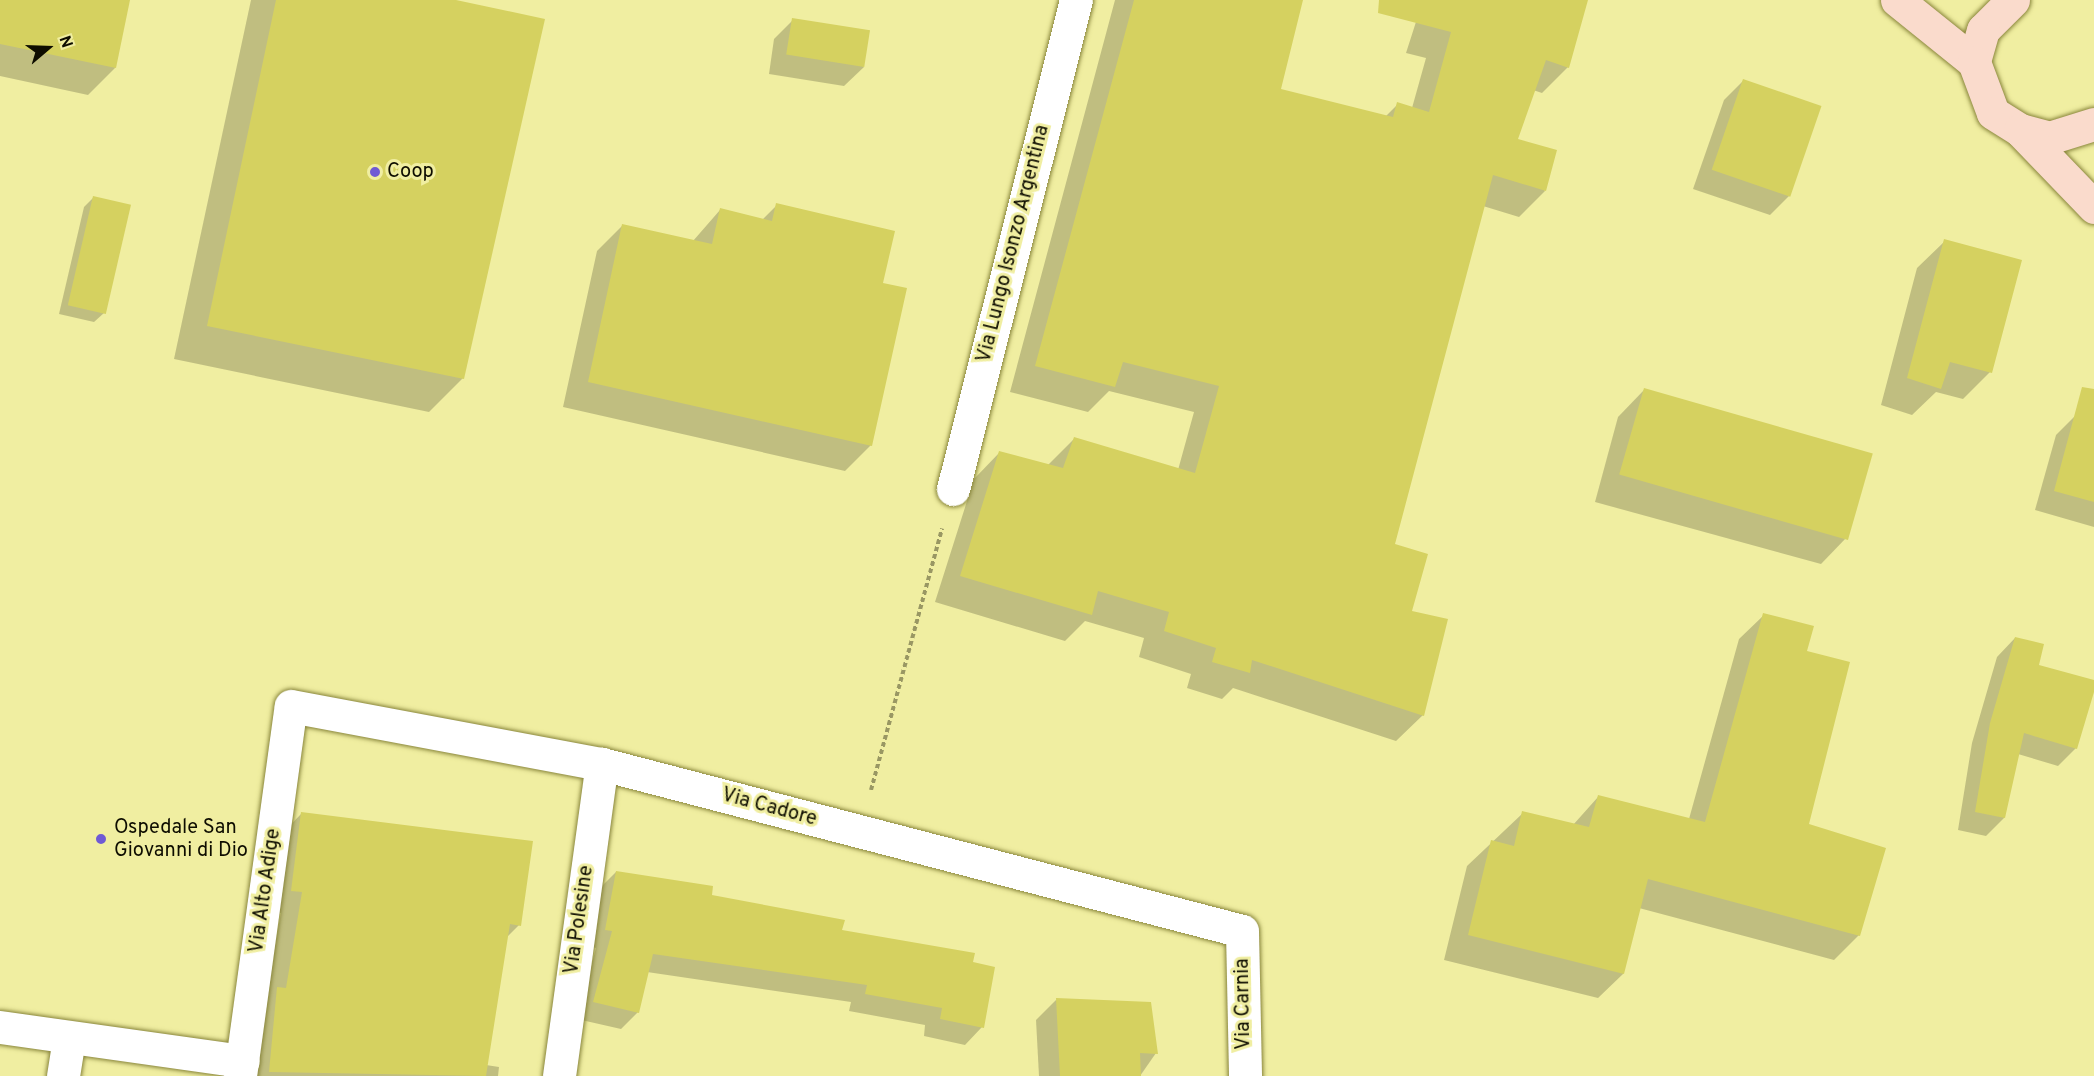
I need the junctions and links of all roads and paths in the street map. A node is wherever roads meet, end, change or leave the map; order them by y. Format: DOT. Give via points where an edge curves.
graph roads {
  1 [pos="1076,0"];
  2 [pos="1897,0"];
  3 [pos="2013,0"];
  4 [pos="1974,62"];
  5 [pos="2094,124"];
  6 [pos="2020,130"];
  7 [pos="2094,207"];
  8 [pos="953,489"];
  9 [pos="291,706"];
  10 [pos="602,764"];
  11 [pos="860,831"];
  12 [pos="1242,931"];
  13 [pos="0,1027"];
  14 [pos="69,1037"];
  15 [pos="241,1068"];
  16 [pos="63,1076"];
  17 [pos="559,1076"];
  18 [pos="1245,1076"];
  1 -- 8 [label="street, Via Lungo Isonzo Argentina"];
  2 -- 4 [label="main road"];
  3 -- 4 [label="main road" via="1983,30"];
  4 -- 6 [label="main road" via="1993,113"];
  5 -- 6 [label="main road" via="2049,138"];
  6 -- 7 [label="main road"];
  8 -- 11 [label="path"];
  9 -- 10 [label="street, Via Cadore"];
  9 -- 15 [label="street, Via Alto Adige"];
  10 -- 11 [label="street, Via Cadore"];
  10 -- 17 [label="street, Via Polesine"];
  11 -- 12 [label="street, Via Cadore"];
  12 -- 18 [label="street, Via Carnia"];
  13 -- 14 [label="street"];
  14 -- 15 [label="street"];
  14 -- 16 [label="street"];
}
